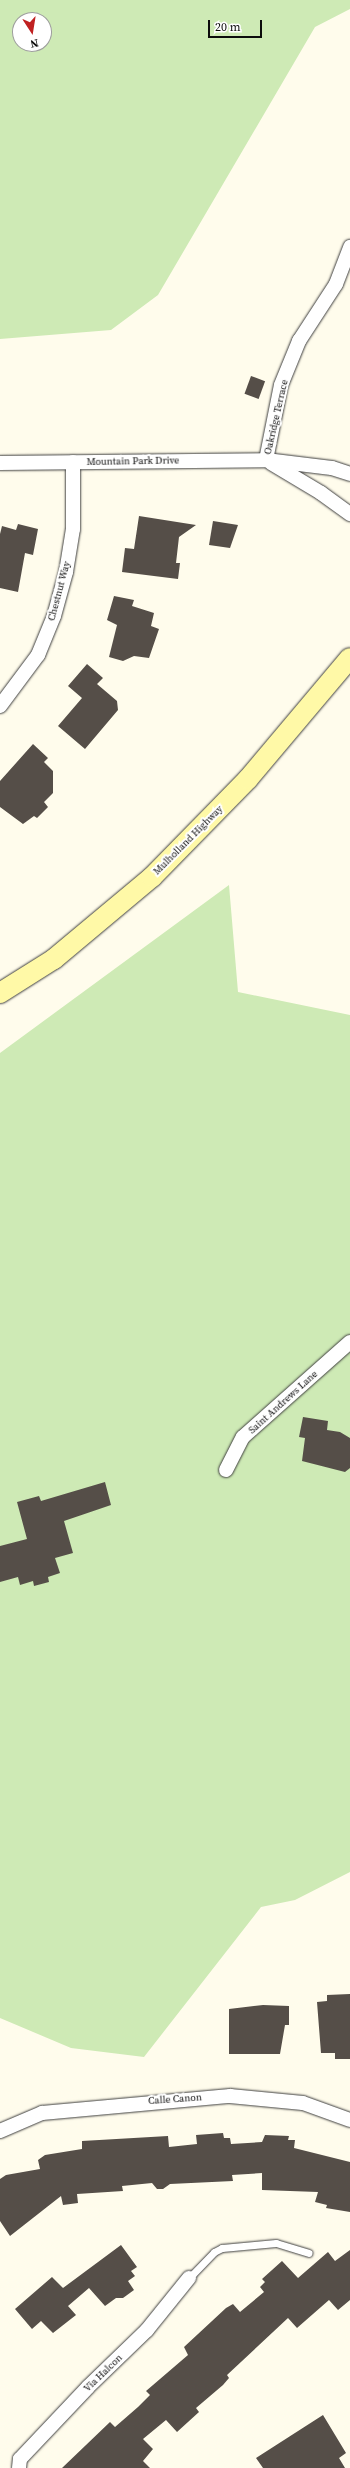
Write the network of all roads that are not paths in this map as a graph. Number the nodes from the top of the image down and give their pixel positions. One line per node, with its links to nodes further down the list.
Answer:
1 (350, 247): 2 (street, Oakridge Terrace)
2 (266, 460): 3 (street, Mountain Park Drive); 5 (street, Mountain Park Drive); 6 (street)
3 (73, 462): 4 (street, Mountain Park Drive); 8 (street, Chestnut Way)
4 (0, 463)
5 (350, 474)
6 (349, 512)
7 (350, 658): 9 (main road, Mulholland Highway)
8 (0, 706)
9 (0, 993)
10 (350, 1342): 11 (street, Saint Andrews Lane)
11 (226, 1470)
12 (350, 2120): 13 (street, Calle Canon)
13 (0, 2131)
14 (309, 2253): 15 (lane)
15 (189, 2278): 16 (street, Via Halcon)
16 (19, 2468)

